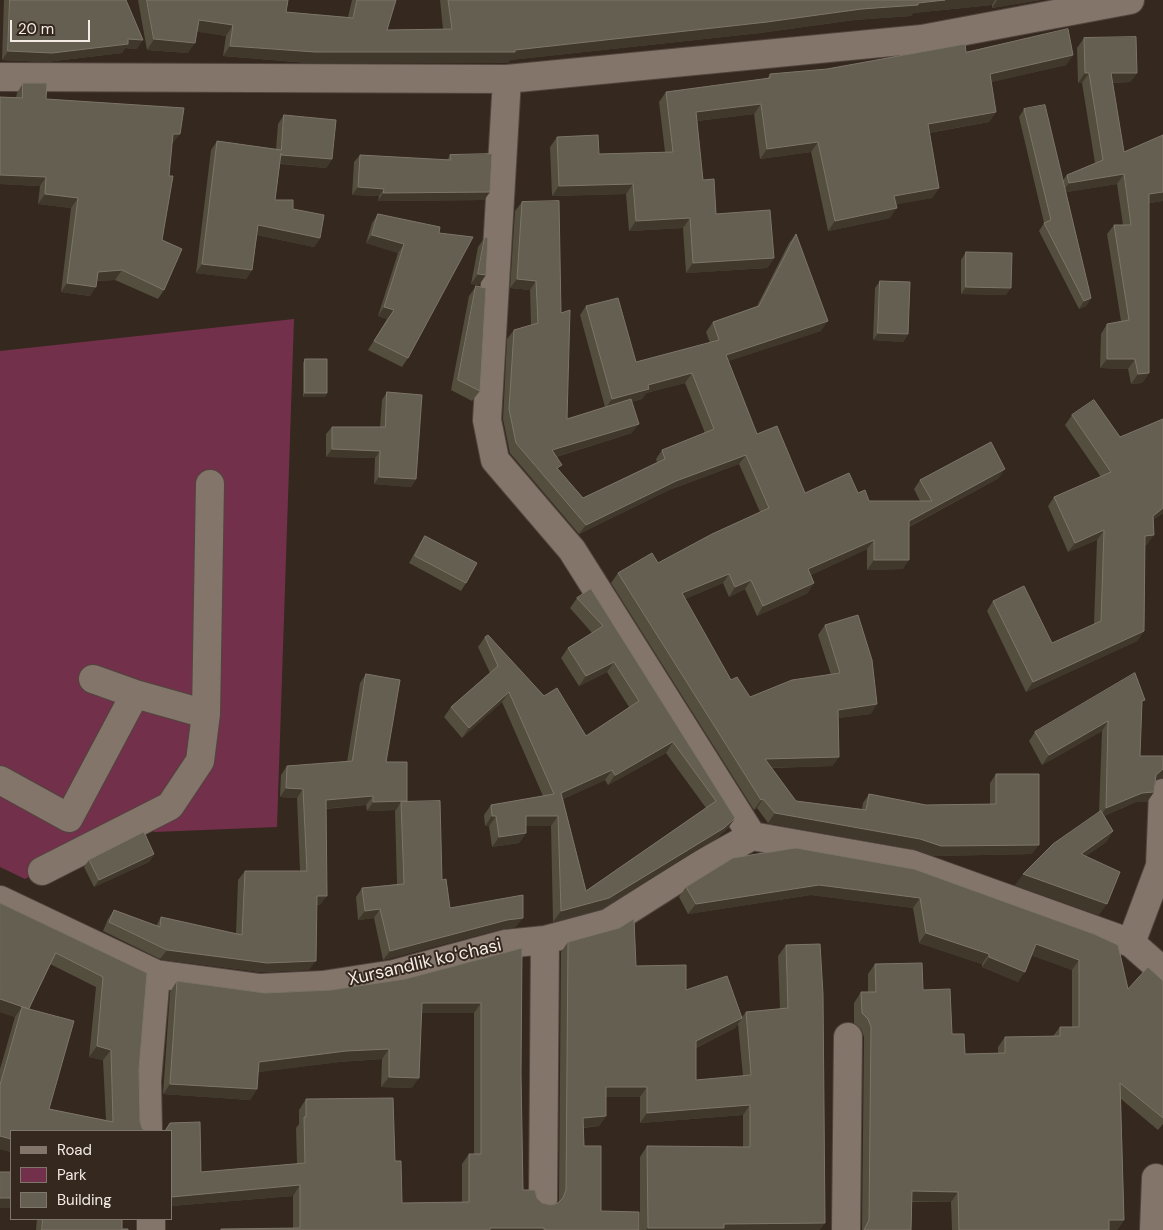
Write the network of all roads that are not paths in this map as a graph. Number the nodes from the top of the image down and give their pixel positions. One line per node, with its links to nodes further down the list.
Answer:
1 (1130, 0): 3 (street)
2 (0, 77): 3 (street)
3 (507, 79): 10 (street)
4 (210, 484): 7 (street)
5 (93, 680): 6 (street)
6 (135, 694): 7 (street); 8 (street)
7 (206, 714): 11 (street)
8 (0, 780)
9 (1163, 793): 14 (street)
10 (752, 836): 13 (street, Xursandlik koʻchasi); 14 (street)
11 (42, 871)
12 (0, 900): 16 (street, Xursandlik koʻchasi)
13 (545, 940): 16 (street, Xursandlik koʻchasi); 20 (street)
14 (1131, 943): 15 (street)
15 (1163, 971)
16 (156, 974): 18 (street)
17 (848, 1037): 21 (street)
18 (148, 1130)
19 (1156, 1178): 22 (street)
20 (543, 1200)
21 (846, 1230)
22 (1154, 1230)

